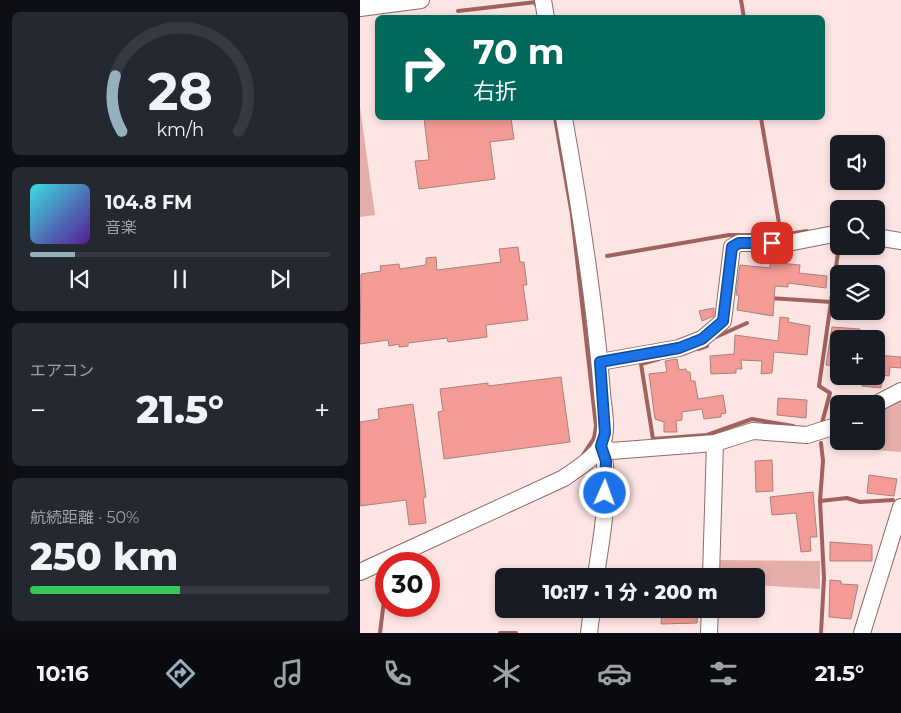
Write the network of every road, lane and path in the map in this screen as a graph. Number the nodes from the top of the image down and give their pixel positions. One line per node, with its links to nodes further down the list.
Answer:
1 (422, 0): 3 (street)
2 (543, 0): 4 (street)
3 (360, 8)
4 (546, 15)
5 (564, 120): 9 (street)
6 (830, 235): 9 (street)
7 (885, 238): 8 (street)
8 (901, 241)
9 (600, 362): 14 (street)
10 (901, 390): 11 (street)
11 (885, 399)
12 (830, 427): 13 (street)
13 (715, 443): 14 (street); 17 (street)
14 (601, 446): 16 (street); 18 (street)
15 (901, 507): 23 (street)
16 (597, 568)
17 (711, 568)
18 (360, 572)
19 (591, 618): 21 (street)
20 (710, 618): 22 (street)
21 (589, 633)
22 (710, 633)
23 (862, 633)

